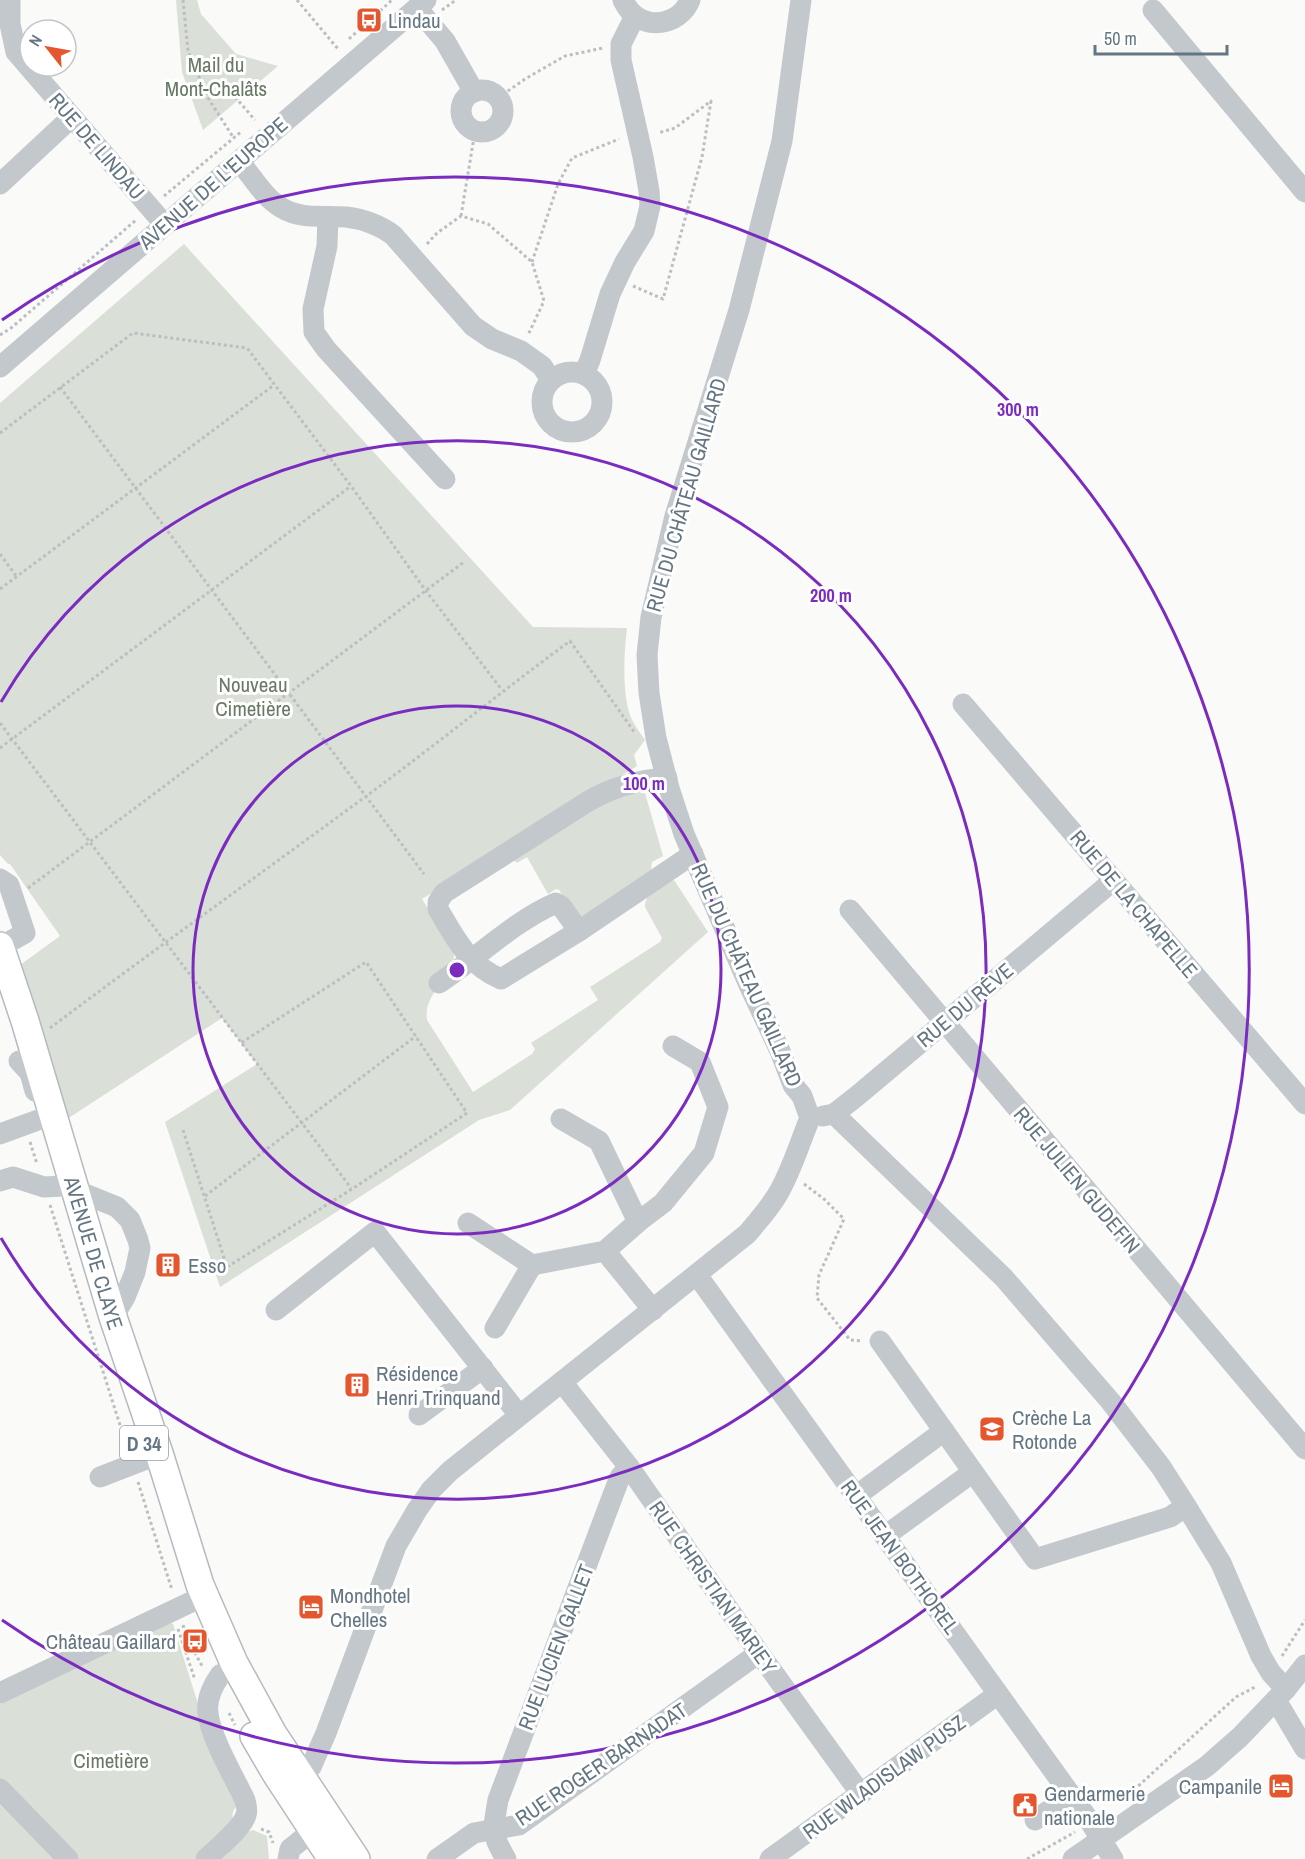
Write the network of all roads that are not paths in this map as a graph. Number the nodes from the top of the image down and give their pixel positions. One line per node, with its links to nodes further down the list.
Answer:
1 (690, 0): 4 (street)
2 (801, 0): 19 (street, RUE DU CHÂTEAU GAILLARD)
3 (422, 4): 7 (street); 9 (street, AVENUE DE L'EUROPE)
4 (629, 8): 15 (street)
5 (7, 9): 8 (street, RUE DE LINDAU)
6 (1153, 10): 11 (street)
7 (474, 92): 7 (street)
8 (72, 117): 10 (street); 13 (street, RUE DE LINDAU)
9 (239, 161): 12 (street); 13 (street, AVENUE DE L'EUROPE)
10 (0, 183)
11 (1305, 192)
12 (328, 217): 16 (street); 17 (street)
13 (165, 225): 14 (street, AVENUE DE L'EUROPE)
14 (0, 367)
15 (584, 374): 16 (street); 16 (street)
16 (551, 380)
17 (446, 479)
18 (963, 704): 22 (street, RUE DE LA CHAPELLE)
19 (667, 778): 20 (street, RUE DU CHÂTEAU GAILLARD); 26 (street)
20 (693, 854): 24 (street); 34 (street, RUE DU CHÂTEAU GAILLARD)
21 (0, 879): 25 (street)
22 (1114, 880): 29 (street, RUE DU RÊVE); 32 (street, RUE DE LA CHAPELLE)
23 (850, 910): 29 (street, RUE JULIEN GUDEFIN)
24 (579, 931): 26 (street); 26 (street)
25 (0, 947): 30 (main road, AVENUE DE CLAYE / D 34)
26 (472, 959): 27 (street)
27 (439, 983)
28 (0, 1006): 30 (main road, AVENUE DE CLAYE / D 34)
29 (944, 1024): 33 (street, RUE DU RÊVE); 55 (street, RUE JULIEN GUDEFIN)
30 (30, 1044): 36 (main road, AVENUE DE CLAYE / D 34); 39 (main road, AVENUE DE CLAYE / D 34)
31 (673, 1046): 40 (street)
32 (1305, 1104)
33 (834, 1114): 34 (street, RUE DU RÊVE); 61 (street)
34 (810, 1118): 44 (street)
35 (561, 1119): 40 (street)
36 (38, 1120): 37 (street); 39 (main road, AVENUE DE CLAYE / D 34)
37 (0, 1134)
38 (0, 1182): 39 (street)
39 (69, 1188): 47 (main road, AVENUE DE CLAYE / D 34); 47 (street); 56 (main road, AVENUE DE CLAYE / D 34)
40 (638, 1222): 42 (street)
41 (468, 1223): 43 (street)
42 (605, 1251): 43 (street); 46 (street)
43 (532, 1264): 48 (street)
44 (697, 1275): 46 (street); 60 (street, RUE JEAN BOTHOREL)
45 (276, 1310): 50 (street)
46 (652, 1310): 51 (street)
47 (113, 1317): 63 (main road, AVENUE DE CLAYE / D 34)
48 (495, 1328)
49 (880, 1341): 54 (street)
50 (483, 1368): 52 (street); 53 (street)
51 (562, 1382): 53 (street); 57 (street, RUE CHRISTIAN MARIEY)
52 (419, 1414)
53 (519, 1415): 73 (street)
54 (944, 1431): 58 (street); 60 (street)
55 (1305, 1449)
56 (149, 1458): 59 (street); 64 (main road, AVENUE DE CLAYE / D 34)
57 (629, 1467): 65 (street, RUE CHRISTIAN MARIEY); 78 (street, RUE LUCIEN GALLET)
58 (973, 1472): 61 (street); 62 (street)
59 (100, 1478)
60 (856, 1496): 62 (street, RUE JEAN BOTHOREL)
61 (1186, 1506): 70 (street)
62 (885, 1536): 69 (street, RUE JEAN BOTHOREL)
63 (192, 1560): 64 (main road, AVENUE DE CLAYE / D 34); 67 (main road, AVENUE DE CLAYE / D 34)
64 (191, 1602): 67 (main road, AVENUE DE CLAYE / D 34); 68 (street)
65 (759, 1653): 75 (street, RUE CHRISTIAN MARIEY); 78 (street, RUE ROGER BARNADAT)
66 (1305, 1665): 70 (street)
67 (228, 1669): 71 (main road, AVENUE DE CLAYE / D 34); 73 (main road, AVENUE DE CLAYE / D 34); 82 (street)
68 (0, 1693)
69 (998, 1694): 75 (street, RUE WLADISLAW PUSZ); 76 (street, RUE JEAN BOTHOREL)
70 (1281, 1694): 72 (street); 79 (street)
71 (253, 1735): 73 (street, AVENUE DE CLAYE); 80 (main road, AVENUE DE CLAYE / D 34)
72 (1305, 1749)
73 (302, 1776): 85 (main road, AVENUE DE CLAYE / D 34)
74 (0, 1789): 81 (street)
75 (861, 1794): 88 (street, RUE WLADISLAW PUSZ)
76 (1071, 1795): 77 (street); 79 (street, RUE JEAN BOTHOREL)
77 (1035, 1820)
78 (493, 1830): 86 (street, RUE ROGER BARNADAT); 87 (street)
79 (1097, 1831): 89 (street); 90 (street, RUE JEAN BOTHOREL)
80 (315, 1834): 83 (street); 84 (main road, AVENUE DE CLAYE / D 34)
81 (68, 1859)
82 (206, 1859)
83 (288, 1859)
84 (332, 1859)
85 (356, 1859)
86 (437, 1859)
87 (506, 1859)
88 (770, 1859)
89 (1073, 1859)
90 (1113, 1859)

